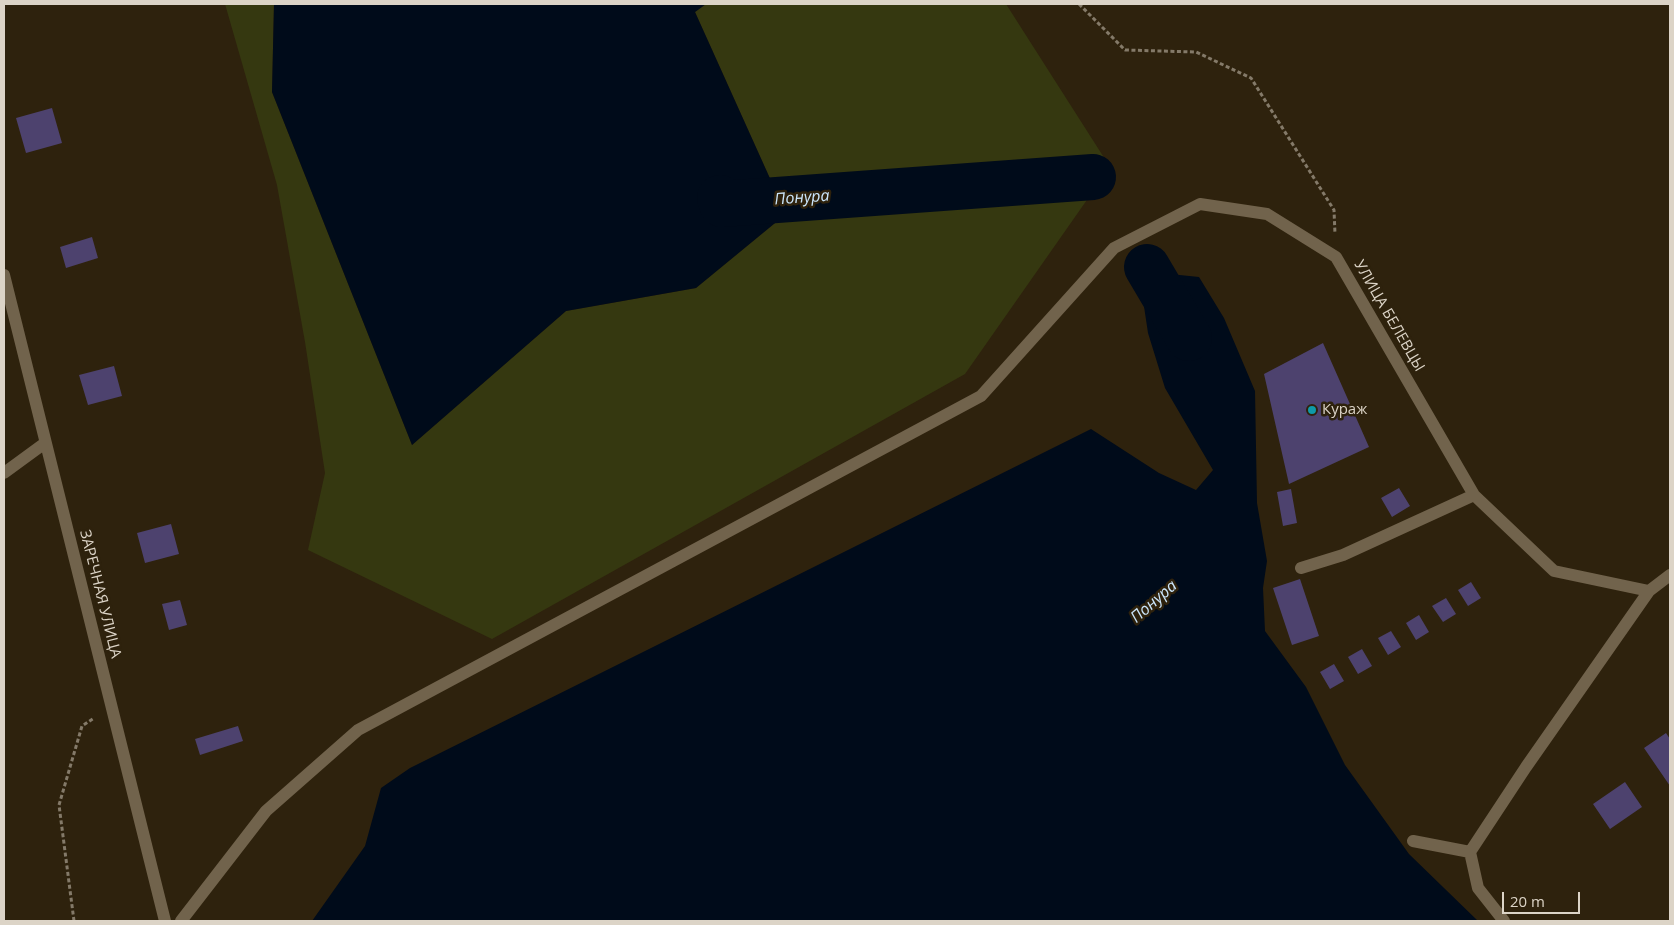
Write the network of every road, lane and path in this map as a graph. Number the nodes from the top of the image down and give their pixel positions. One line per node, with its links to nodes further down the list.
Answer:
1 (1079, 4): 2 (path)
2 (1336, 257): 6 (street, УЛИЦА БЕЛЕВЦЫ); 15 (street, УЛИЦА БЕЛЕВЦЫ)
3 (4, 276): 4 (street, ЗАРЕЧНАЯ УЛИЦА)
4 (45, 442): 5 (street); 10 (street, ЗАРЕЧНАЯ УЛИЦА)
5 (4, 473)
6 (1474, 495): 7 (street); 9 (street, УЛИЦА БЕЛЕВЦЫ)
7 (1301, 568)
8 (1670, 575): 9 (street)
9 (1649, 591): 12 (street)
10 (112, 707): 13 (path); 14 (street, ЗАРЕЧНАЯ УЛИЦА)
11 (1413, 841): 12 (street)
12 (1470, 852): 16 (street)
13 (74, 921)
14 (165, 921)
15 (181, 921)
16 (1504, 921)

